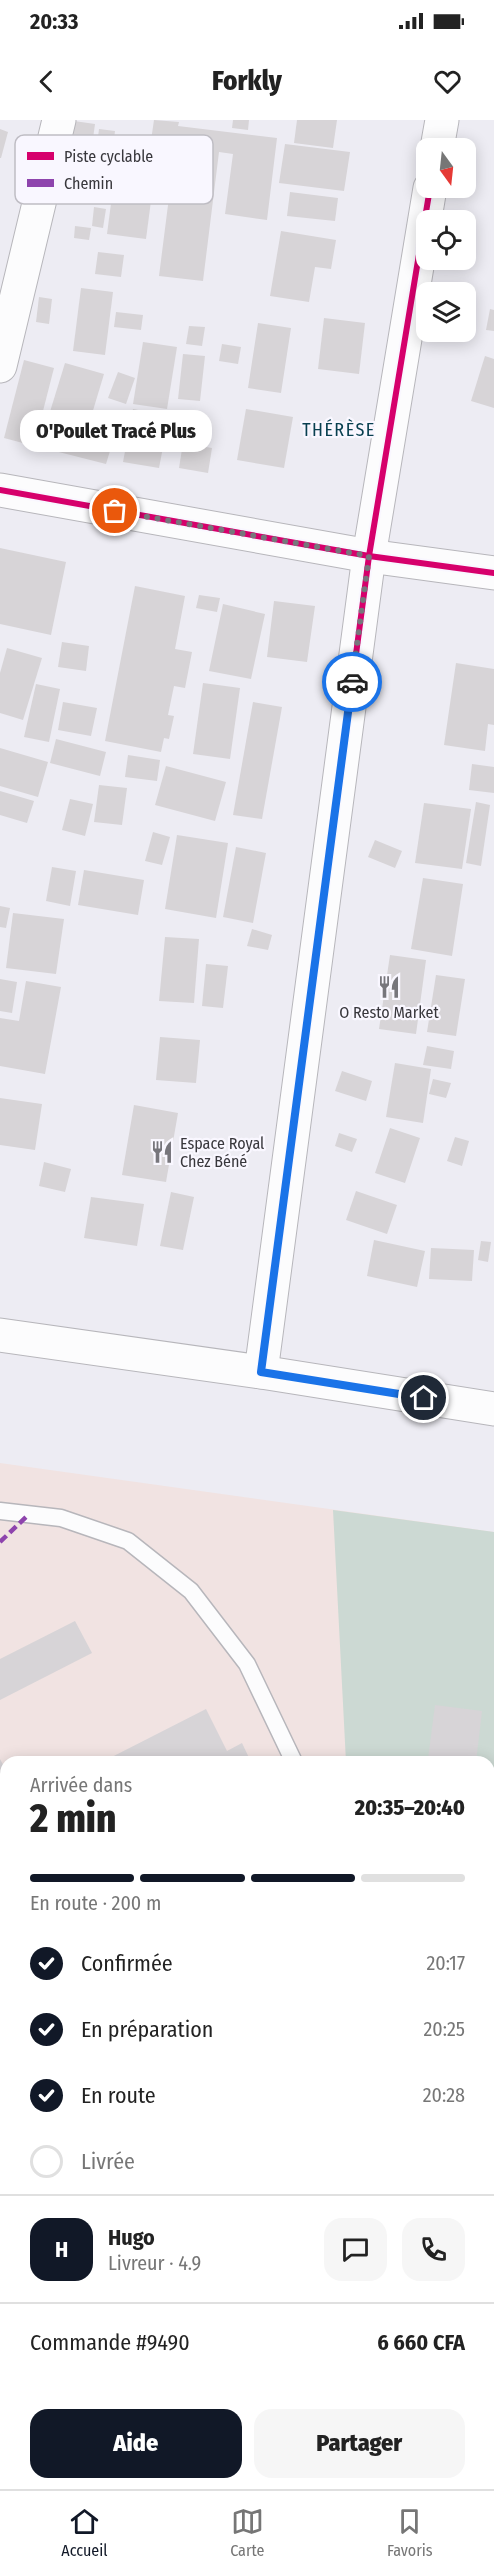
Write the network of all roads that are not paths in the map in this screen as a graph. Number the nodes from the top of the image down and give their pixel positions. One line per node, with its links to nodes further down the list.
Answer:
1 (59, 120): 3 (street)
2 (442, 120): 4 (street)
3 (55, 135)
4 (439, 138)
5 (428, 198): 9 (street)
6 (39, 204): 7 (street)
7 (0, 366)
8 (0, 490): 9 (street)
9 (369, 556): 10 (street); 12 (street)
10 (494, 573)
11 (0, 1335): 12 (street)
12 (261, 1372): 13 (street)
13 (494, 1409)
14 (0, 1511): 15 (lane)
15 (291, 1756)

